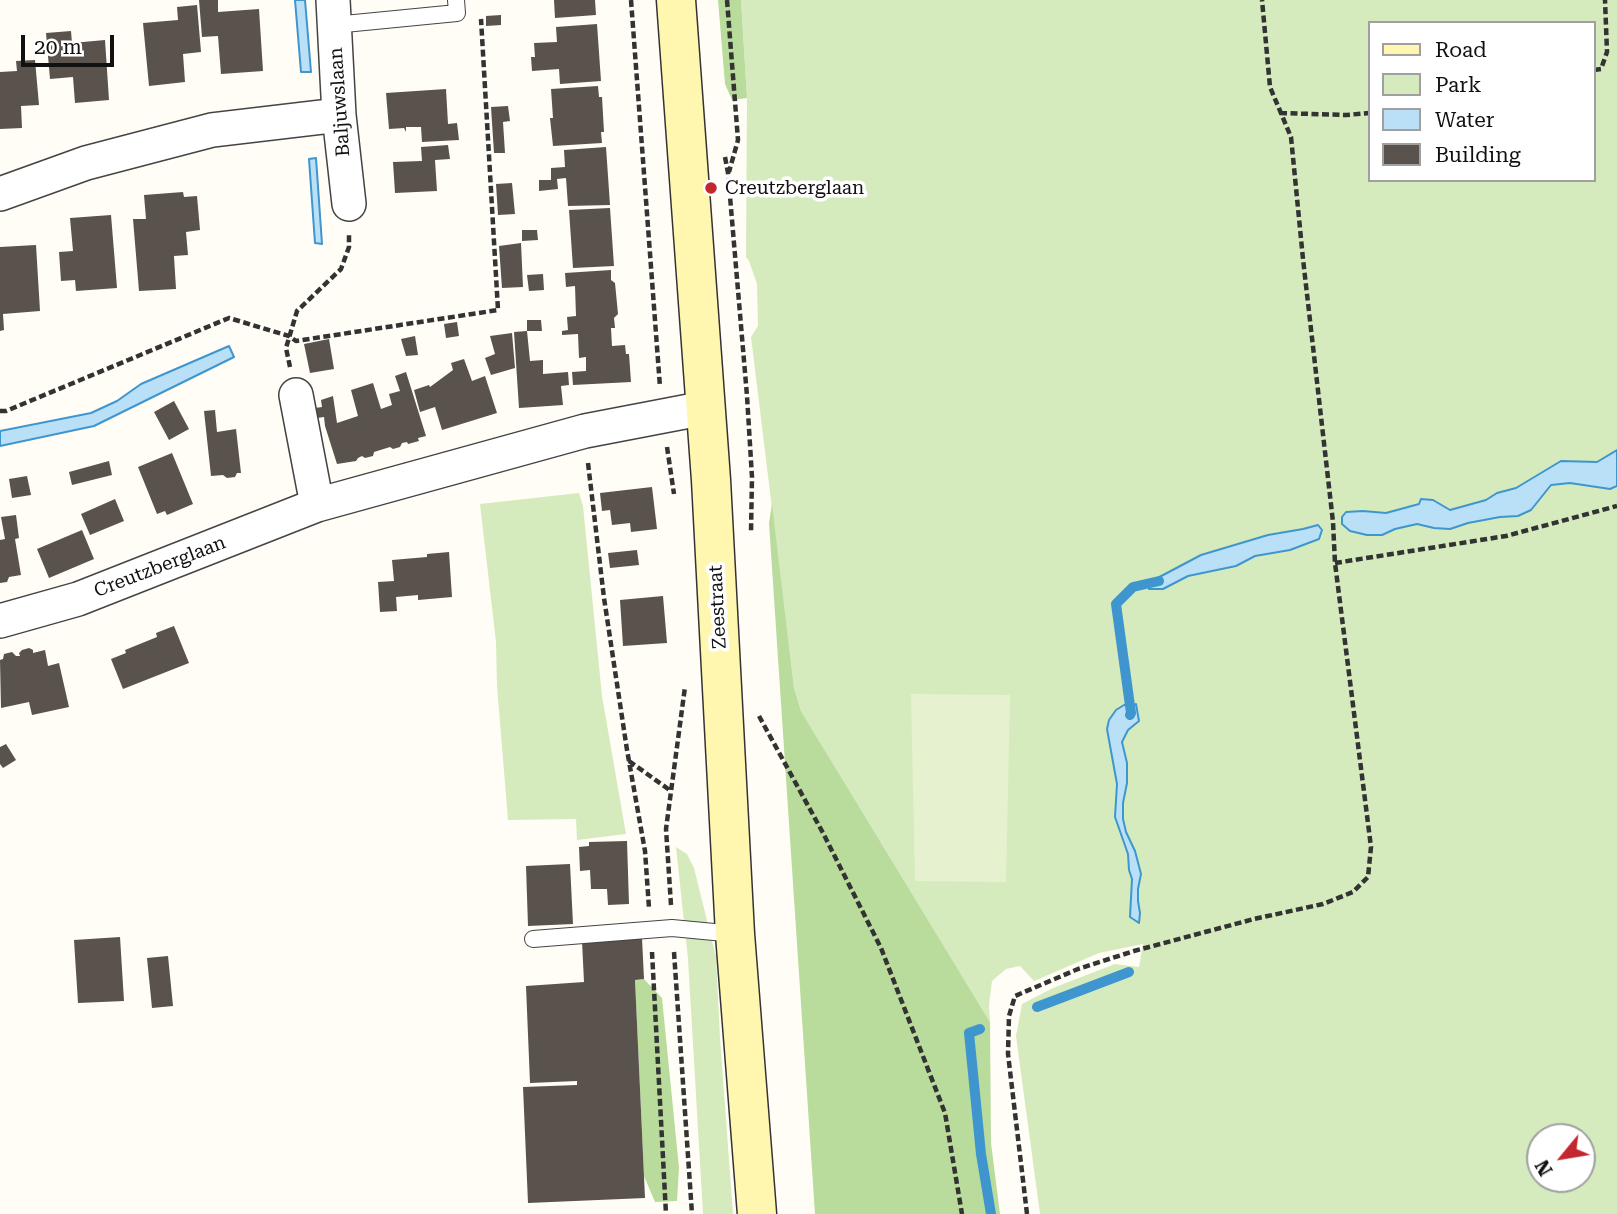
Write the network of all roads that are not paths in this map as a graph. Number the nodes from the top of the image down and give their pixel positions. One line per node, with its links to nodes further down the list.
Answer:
1 (676, 0): 8 (main road, Zeestraat)
2 (456, 7): 3 (lane)
3 (333, 12): 4 (street, Baljuwslaan)
4 (339, 115): 5 (street); 6 (street, Baljuwslaan)
5 (0, 194)
6 (348, 204)
7 (296, 395): 9 (street)
8 (705, 408): 9 (street, Creutzberglaan); 11 (main road, Zeestraat)
9 (317, 505): 10 (street, Creutzberglaan)
10 (0, 621)
11 (735, 934): 12 (lane); 13 (main road, Zeestraat)
12 (533, 939)
13 (757, 1214)

